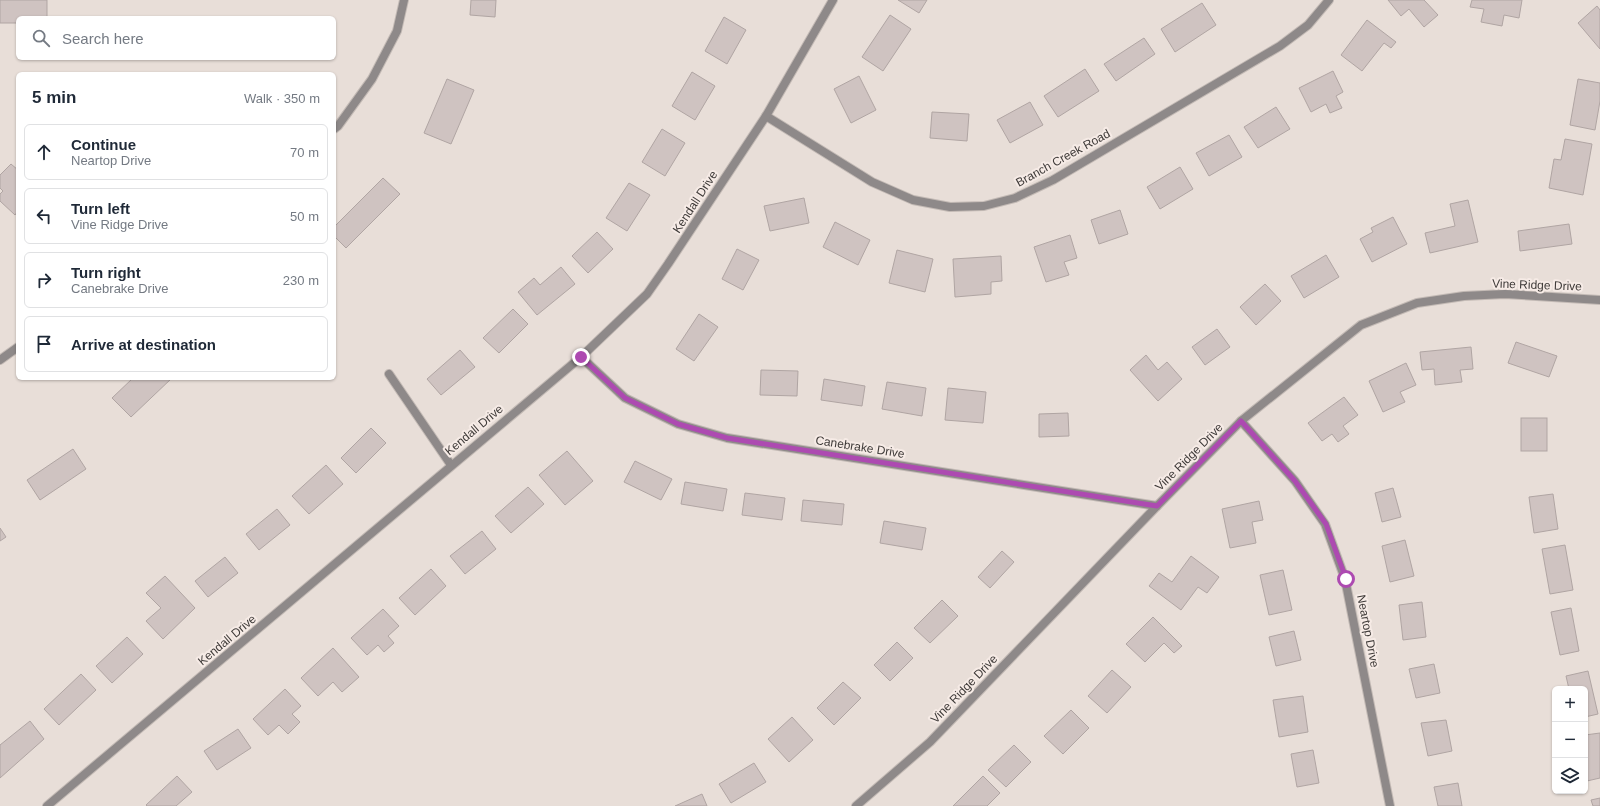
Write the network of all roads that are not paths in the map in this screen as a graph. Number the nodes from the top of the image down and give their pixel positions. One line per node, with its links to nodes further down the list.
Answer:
1 (404, 0): 5 (street)
2 (833, 0): 4 (street, Kendall Drive)
3 (1329, 0): 4 (street, Branch Creek Road)
4 (766, 116): 8 (street, Kendall Drive)
5 (336, 128)
6 (1600, 300): 11 (street, Vine Ridge Drive)
7 (16, 348): 9 (street)
8 (581, 357): 12 (street, Kendall Drive); 13 (street, Canebrake Drive)
9 (0, 360)
10 (389, 374): 12 (street)
11 (1241, 421): 13 (street, Vine Ridge Drive); 16 (street, Neartop Drive)
12 (451, 465): 14 (street, Kendall Drive)
13 (1157, 506): 15 (street, Vine Ridge Drive)
14 (47, 806)
15 (856, 806)
16 (1390, 806)

